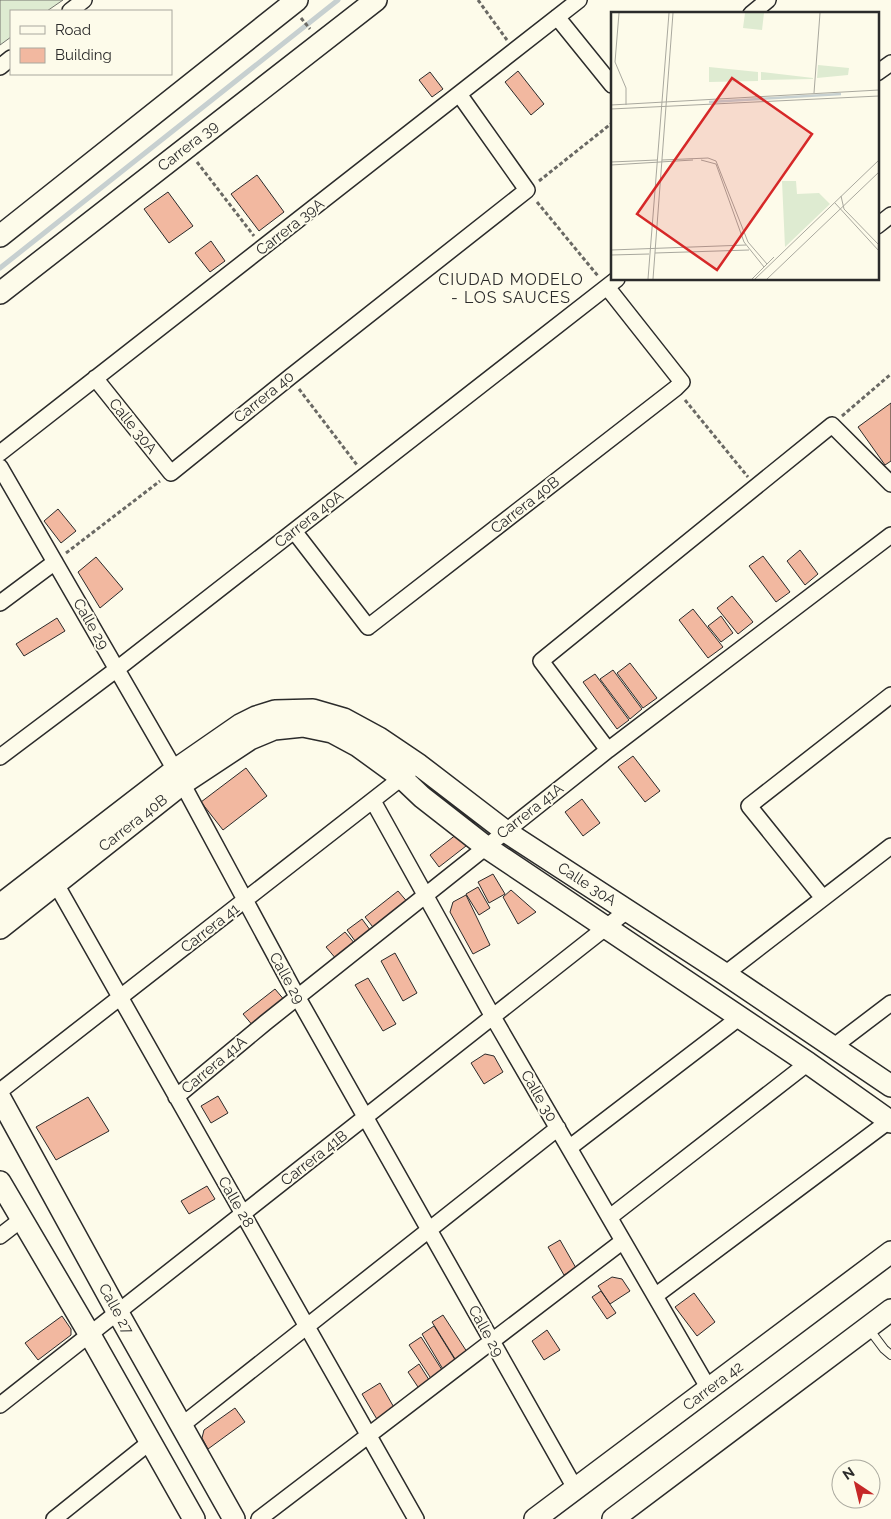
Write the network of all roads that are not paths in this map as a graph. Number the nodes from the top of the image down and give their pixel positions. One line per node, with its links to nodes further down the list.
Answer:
1 (84, 0): 6 (street)
2 (376, 0): 19 (street, Carrera 39)
3 (579, 0): 8 (street, Carrera 39A)
4 (768, 0): 7 (street)
5 (298, 7): 17 (street)
6 (71, 10)
7 (753, 12)
8 (557, 17): 13 (street); 14 (street, Carrera 39A)
9 (10, 59): 11 (street)
10 (891, 63): 12 (street)
11 (0, 67)
12 (878, 73)
13 (611, 84)
14 (459, 94): 20 (street, Carrera 39A); 23 (street, Carrera 40)
15 (891, 215): 16 (street)
16 (878, 225)
17 (0, 236)
18 (612, 283): 25 (street, Carrera 40A); 25 (street, Carrera 40B)
19 (0, 293)
20 (95, 378): 21 (street, Carrera 39A); 23 (street, Calle 30A)
21 (0, 453)
22 (0, 467): 27 (street, Calle 29)
23 (171, 473)
24 (891, 484): 32 (street)
25 (294, 531): 29 (street, Carrera 40A)
26 (891, 535): 32 (street, Carrera 41A)
27 (55, 562): 28 (street); 29 (street, Calle 29)
28 (0, 603)
29 (117, 669): 33 (street, Carrera 40A); 35 (street, Calle 29)
30 (891, 694): 43 (street)
31 (274, 720): 34 (street, Calle 30A); 35 (street, Carrera 40B); 36 (street, Calle 30A)
32 (608, 750): 38 (street, Carrera 41A)
33 (0, 757)
34 (419, 765): 36 (street, Carrera 41); 38 (street, Calle 30A)
35 (179, 777): 41 (street, Carrera 40B); 44 (street, Calle 29); 45 (street, Carrera 40B)
36 (402, 778): 37 (street, Carrera 41); 40 (street, Calle 30A)
37 (373, 801): 42 (street, Calle 30); 44 (street, Carrera 41)
38 (505, 831): 40 (street, Carrera 41A); 46 (street, Calle 30A)
39 (891, 846): 43 (street)
40 (486, 847): 42 (street, Carrera 41A); 48 (street, Calle 30A)
41 (56, 884): 47 (street, Carrera 40B); 50 (street, Calle 28)
42 (425, 896): 51 (street, Carrera 41A); 53 (street, Calle 30)
43 (823, 898): 49 (street)
44 (245, 900): 50 (street, Carrera 41); 51 (street, Calle 29)
45 (0, 905)
46 (628, 910): 48 (street, Carrera 41B); 49 (street, Calle 30A)
47 (0, 928)
48 (605, 928): 53 (street, Carrera 41B); 54 (street, Calle 30A)
49 (725, 974): 55 (street, Calle 30A)
50 (120, 997): 58 (street, Carrera 41); 59 (street, Calle 28)
51 (298, 998): 59 (street, Carrera 41A); 61 (street, Calle 29)
52 (891, 1003): 55 (street)
53 (493, 1017): 61 (street, Carrera 41B); 63 (street, Calle 30)
54 (740, 1018): 56 (street, Calle 30A); 64 (street)
55 (833, 1046): 57 (street, Calle 30A)
56 (808, 1063): 62 (street, Calle 30A); 67 (street)
57 (891, 1086)
58 (0, 1091)
59 (176, 1096): 66 (street, Calle 28)
60 (0, 1098): 75 (street, Calle 27)
61 (365, 1118): 66 (street, Carrera 41B); 69 (street, Calle 29)
62 (890, 1122): 73 (street)
63 (558, 1128): 64 (street, Calle 30); 69 (street)
64 (570, 1148): 67 (street, Calle 30)
65 (0, 1182): 68 (street)
66 (243, 1214): 75 (street, Carrera 41B); 76 (street, Calle 28)
67 (610, 1217): 71 (street, Calle 30)
68 (22, 1219): 70 (street); 78 (street)
69 (429, 1230): 76 (street); 79 (street, Calle 29)
70 (0, 1236)
71 (623, 1241): 73 (street, Calle 30); 79 (street)
72 (891, 1252): 81 (street, Carrera 42)
73 (655, 1296): 81 (street, Calle 30)
74 (891, 1310): 77 (street)
75 (118, 1313): 78 (street, Carrera 41B); 83 (street, Calle 27)
76 (307, 1326): 83 (street); 84 (street, Calle 28)
77 (868, 1327): 80 (lane); 93 (street)
78 (90, 1335): 82 (street, Carrera 41B); 85 (street)
79 (491, 1341): 84 (street); 86 (street, Calle 29)
80 (891, 1355)
81 (709, 1389): 86 (street, Carrera 42)
82 (0, 1405)
83 (182, 1425): 89 (street, Calle 27)
84 (369, 1436): 90 (street); 91 (street, Calle 28)
85 (150, 1442): 87 (street); 88 (street)
86 (575, 1488): 92 (street, Carrera 42)
87 (54, 1519)
88 (194, 1519)
89 (234, 1519)
90 (259, 1519)
91 (416, 1519)
92 (535, 1519)
93 (613, 1519)

